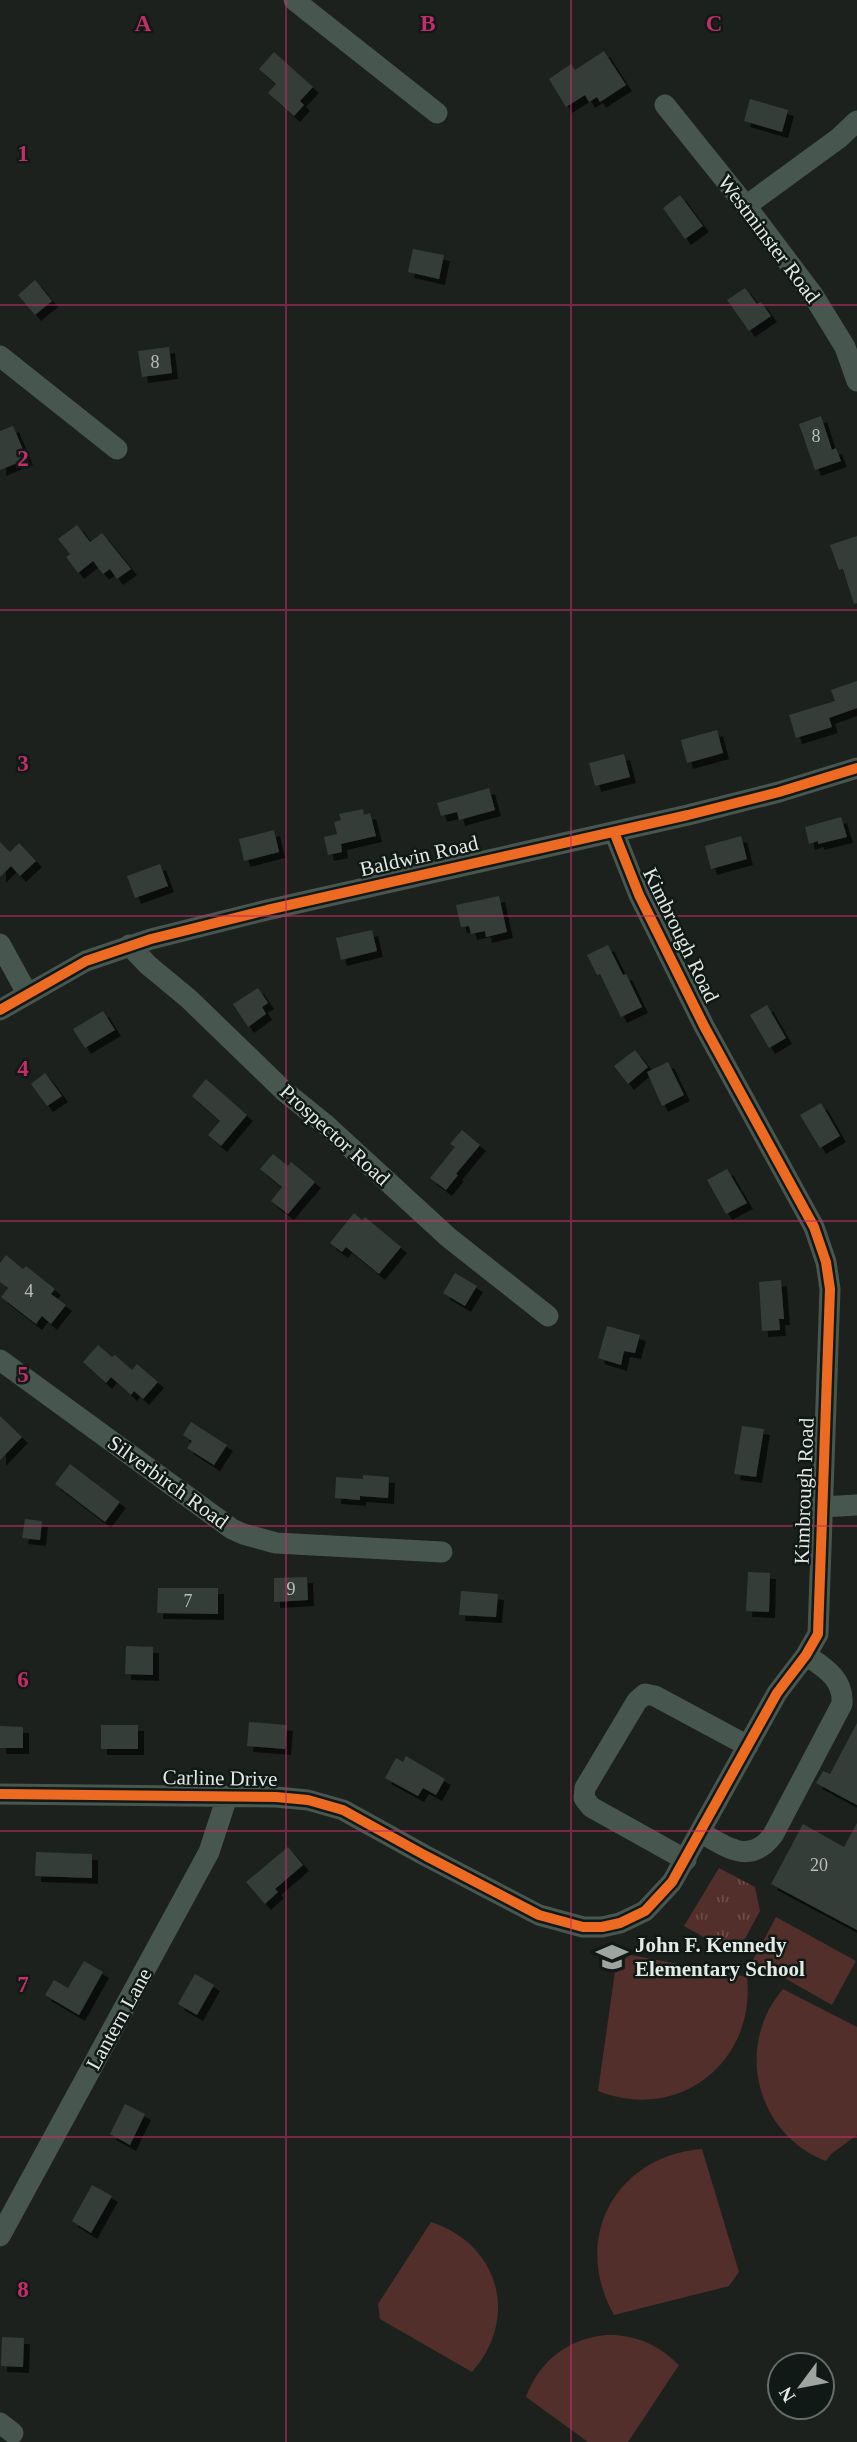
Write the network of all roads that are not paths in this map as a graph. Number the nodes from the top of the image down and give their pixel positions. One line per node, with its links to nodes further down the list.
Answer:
1 (294, 0): 3 (street)
2 (665, 106): 5 (street, Westminster Road)
3 (437, 113)
4 (857, 121): 5 (street)
5 (746, 206): 7 (street, Westminster Road)
6 (0, 356): 8 (street)
7 (857, 381)
8 (117, 449)
9 (857, 768): 10 (street, Baldwin Road)
10 (614, 832): 12 (street, Baldwin Road); 18 (street, Kimbrough Road)
11 (0, 944): 13 (street)
12 (129, 945): 13 (street, Baldwin Road); 15 (street, Prospector Road)
13 (27, 993): 14 (street, Baldwin Road)
14 (0, 1010)
15 (548, 1316)
16 (0, 1360): 19 (street, Silverbirch Road)
17 (857, 1506): 18 (street)
18 (822, 1507): 20 (street, Kimbrough Road)
19 (442, 1552)
20 (806, 1655): 21 (street, Kimbrough Road); 24 (street)
21 (748, 1746): 24 (street, Kimbrough Road); 26 (street)
22 (0, 1794): 23 (street, Carline Drive)
23 (227, 1797): 25 (street, Carline Drive); 27 (street, Lantern Lane)
24 (700, 1832): 26 (street, Kimbrough Road)
25 (426, 1856): 26 (street, Kimbrough Road)
26 (686, 1860)
27 (0, 2236)

